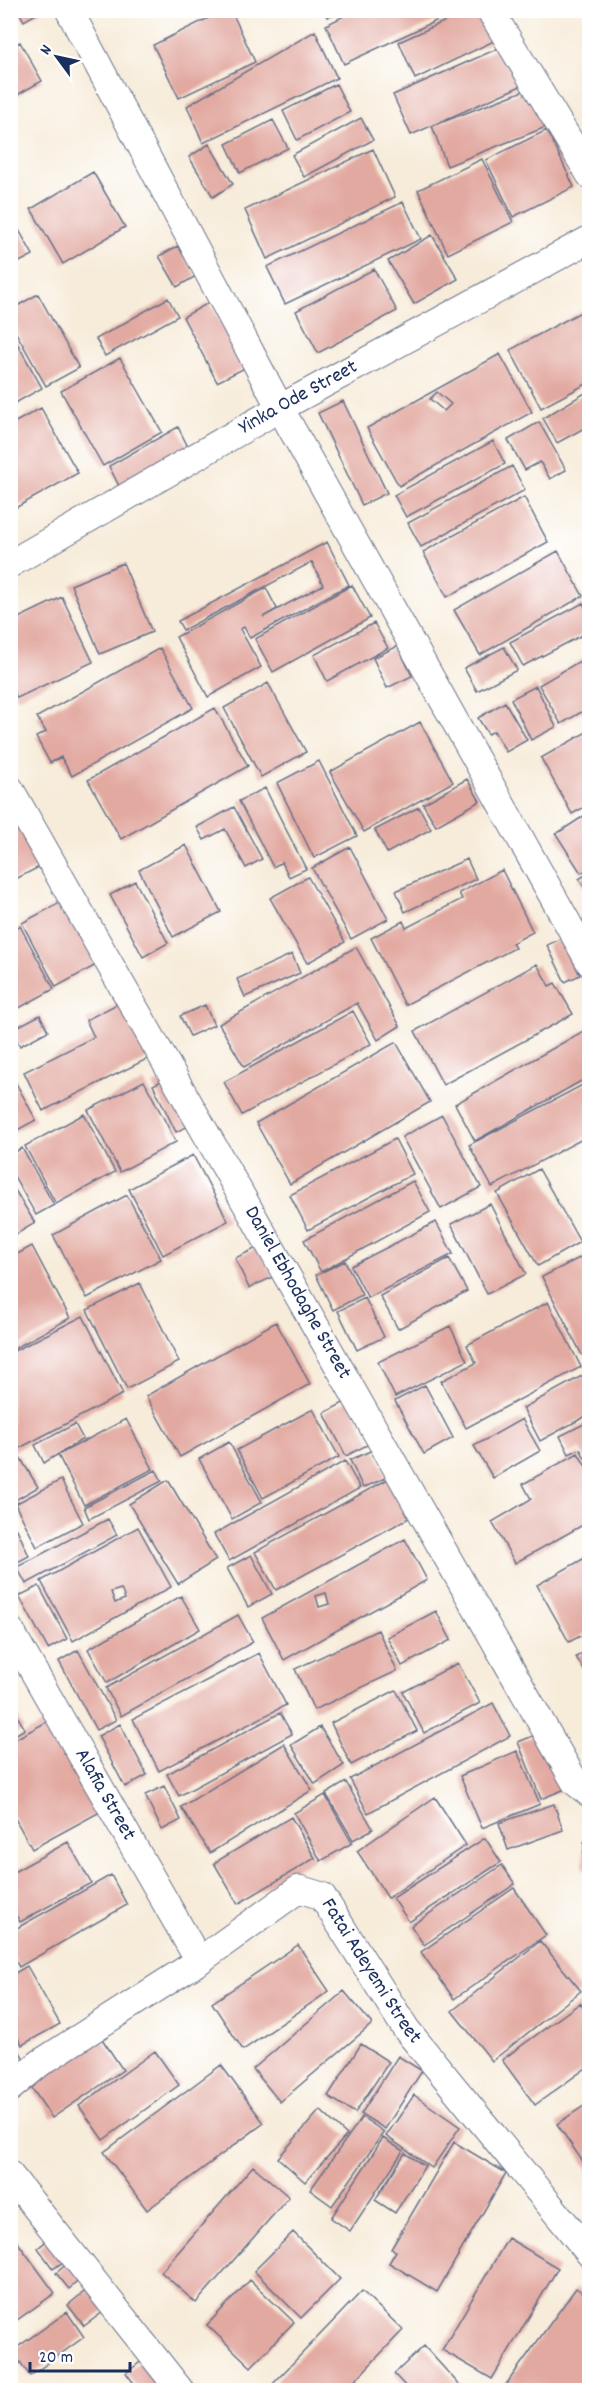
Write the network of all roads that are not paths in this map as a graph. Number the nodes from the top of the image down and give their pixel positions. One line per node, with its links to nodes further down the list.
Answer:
1 (69, 10): 5 (street)
2 (490, 10): 3 (street)
3 (590, 175)
4 (590, 239): 5 (street, Yinka Ode Street)
5 (280, 408): 6 (street, Yinka Ode Street); 8 (street)
6 (10, 564)
7 (10, 789): 10 (street, Daniel Ebhodaghe Street)
8 (590, 963)
9 (10, 1630): 11 (street, Alafia Street)
10 (590, 1794)
11 (199, 1961): 12 (street, Fatai Adeyemi Street); 14 (street, Fatai Adeyemi Street)
12 (10, 2088)
13 (10, 2175): 15 (street)
14 (590, 2254)
15 (180, 2391)

